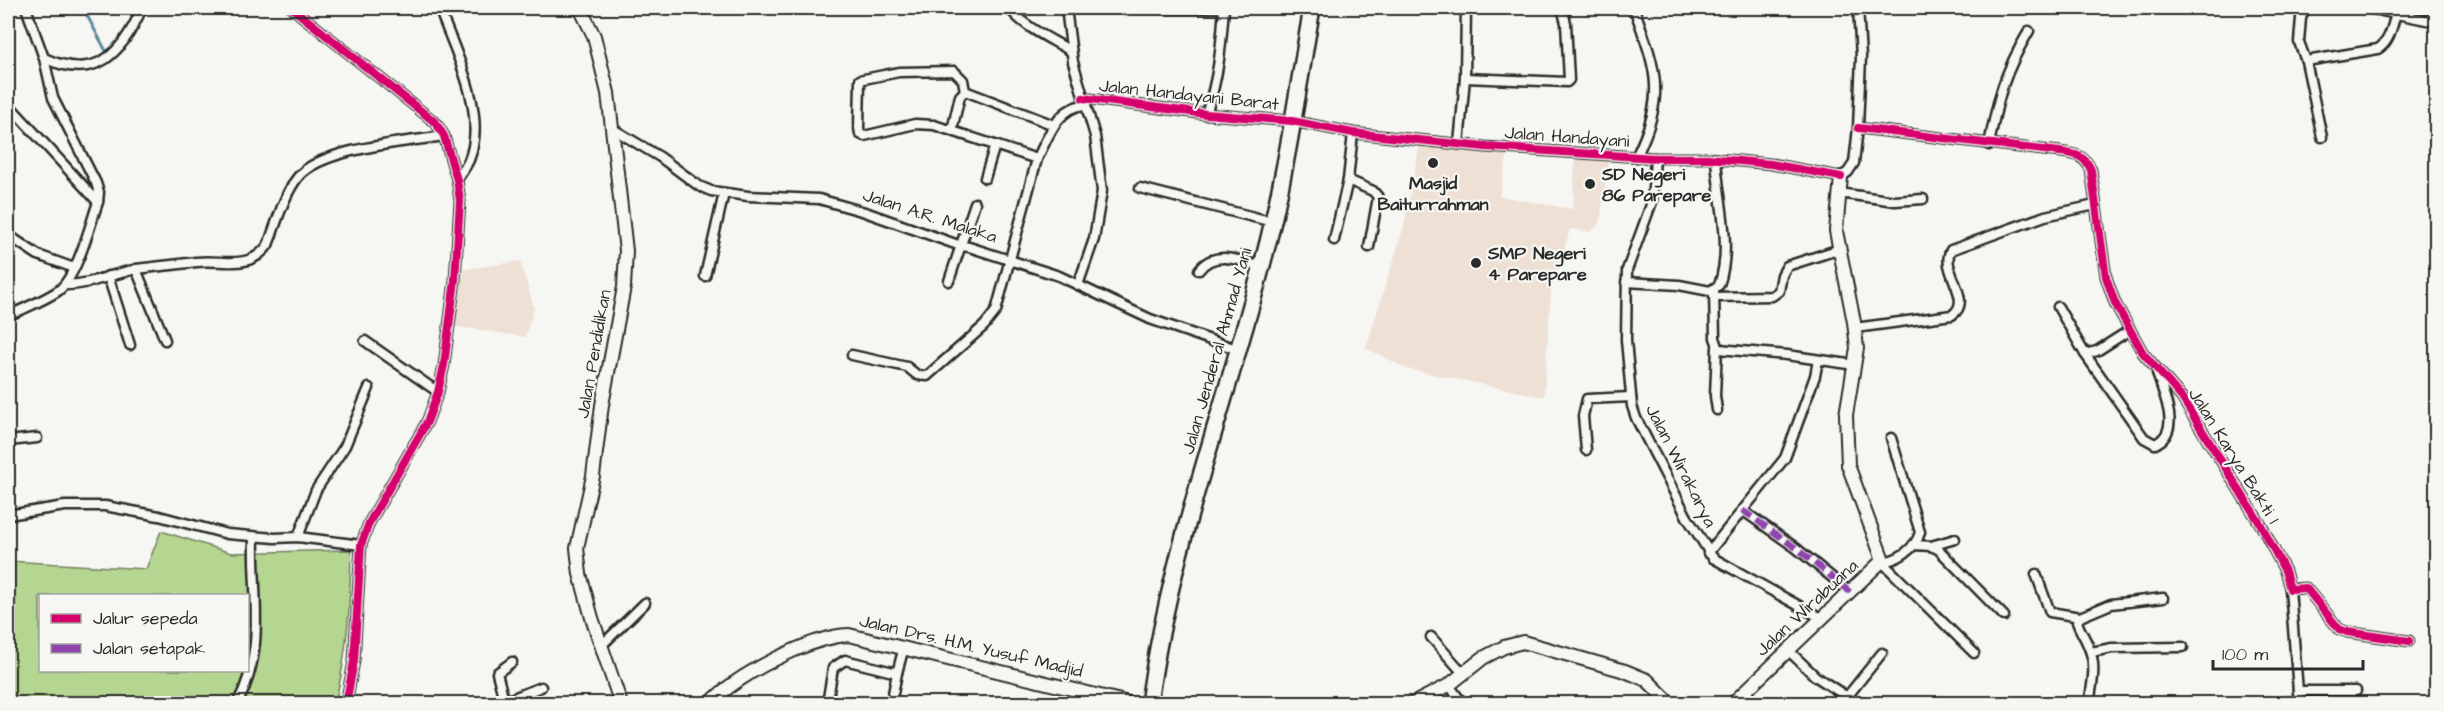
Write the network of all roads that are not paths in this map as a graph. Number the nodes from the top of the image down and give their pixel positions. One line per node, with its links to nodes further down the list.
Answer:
1 (26, 8): 22 (street)
2 (142, 8): 22 (street)
3 (292, 8): 35 (street)
4 (439, 8): 46 (street)
5 (580, 8): 32 (street, Jalan Pendidikan)
6 (1009, 8): 21 (street)
7 (1066, 8): 21 (street)
8 (1158, 8): 9 (street)
9 (1224, 8): 28 (street)
10 (1312, 8): 29 (highway, Jalan Jenderal Ahmad Yani)
11 (1466, 8): 24 (street)
12 (1562, 8): 24 (street)
13 (1634, 8): 40 (street)
14 (1858, 8): 31 (street)
15 (2305, 8): 23 (street)
16 (2367, 8): 18 (street)
17 (2436, 8): 19 (street)
18 (2396, 13): 19 (street); 23 (street)
19 (2434, 22)
20 (2029, 31): 39 (street)
21 (1071, 51): 26 (street)
22 (44, 58): 52 (street)
23 (2306, 61): 36 (street)
24 (1465, 78): 37 (street)
25 (965, 91): 30 (street); 33 (street); 33 (street)
26 (1084, 101): 28 (street, Jalan Handayani Barat); 30 (street); 71 (street)
27 (8, 105): 52 (street)
28 (1206, 114): 29 (street, Jalan Handayani Barat)
29 (1292, 121): 34 (street, Jalan Handayani); 55 (highway, Jalan Jenderal Ahmad Yani)
30 (1054, 125): 42 (street)
31 (1858, 128): 39 (street, Jalan Karya Bakti 1); 44 (street)
32 (613, 129): 49 (street, Jalan A.R. Malaka); 115 (street, Jalan Pendidikan)
33 (952, 130): 38 (street)
34 (1353, 133): 37 (street, Jalan Handayani); 47 (street)
35 (444, 136): 46 (street); 64 (street)
36 (2322, 137)
37 (1459, 144): 40 (street, Jalan Handayani)
38 (995, 145): 42 (street); 45 (street)
39 (1989, 145): 54 (street, Jalan Karya Bakti 1)
40 (1636, 157): 41 (street, Jalan Handayani)
41 (1656, 158): 43 (street, Jalan Handayani); 69 (street, Jalan Wirakarya)
42 (1037, 159): 61 (street)
43 (1716, 159): 44 (street, Jalan Handayani); 72 (street)
44 (1841, 177): 50 (street, Jalan Wirabuana)
45 (985, 178)
46 (458, 180): 88 (street)
47 (1348, 180): 57 (street); 59 (street)
48 (1140, 188): 55 (street)
49 (724, 193): 58 (street, Jalan A.R. Malaka); 67 (street)
50 (1839, 193): 51 (street); 60 (street, Jalan Wirabuana)
51 (1923, 199)
52 (98, 202): 63 (street)
53 (975, 203): 58 (street)
54 (2095, 205): 75 (street); 76 (street, Jalan Karya Bakti 1)
55 (1273, 222): 62 (highway, Jalan Jenderal Ahmad Yani)
56 (8, 235): 63 (street)
57 (1334, 240)
58 (961, 246): 61 (street, Jalan A.R. Malaka); 68 (street)
59 (1369, 247)
60 (1840, 249): 72 (street); 75 (street, Jalan Wirabuana)
61 (1008, 259): 71 (street, Jalan A.R. Malaka); 83 (street)
62 (1262, 267): 65 (street); 81 (highway, Jalan Jenderal Ahmad Yani)
63 (74, 268): 70 (street)
64 (136, 269): 66 (street); 77 (street)
65 (1199, 270)
66 (108, 276): 70 (street); 79 (street)
67 (705, 276)
68 (949, 281)
69 (1626, 282): 72 (street); 89 (street, Jalan Wirakarya)
70 (65, 285): 74 (street)
71 (1078, 285): 81 (street, Jalan A.R. Malaka)
72 (1713, 292): 80 (street)
73 (2058, 307): 82 (street)
74 (8, 316)
75 (1855, 328): 85 (street, Jalan Wirabuana)
76 (2130, 330): 82 (street); 86 (street, Jalan Karya Bakti 1)
77 (165, 340)
78 (365, 341): 88 (street)
79 (130, 345)
80 (1717, 347): 84 (street); 90 (street)
81 (1239, 350): 139 (highway, Jalan Jenderal Ahmad Yani)
82 (2085, 354): 86 (street)
83 (852, 355)
84 (1818, 360): 85 (street); 95 (street)
85 (1855, 365): 104 (street, Jalan Wirabuana)
86 (2155, 369): 106 (street, Jalan Karya Bakti 1)
87 (369, 388): 98 (street)
88 (438, 392): 100 (street)
89 (1631, 398): 94 (street); 103 (street, Jalan Wirakarya)
90 (1717, 410)
91 (37, 438): 93 (street)
92 (1891, 438): 101 (street)
93 (8, 441)
94 (1586, 450)
95 (1742, 510): 103 (street); 107 (street)
96 (8, 515): 97 (street)
97 (254, 537): 98 (street); 132 (street)
98 (298, 537): 100 (street)
99 (1955, 539): 102 (street)
100 (361, 545): 133 (street)
101 (1912, 545): 102 (street); 104 (street)
102 (1931, 546): 110 (street)
103 (1708, 553): 112 (street, Jalan Wirakarya)
104 (1882, 562): 107 (street, Jalan Wirabuana); 121 (street)
105 (2036, 574): 111 (street)
106 (2290, 589): 114 (street); 127 (street, Jalan Karya Bakti 1)
107 (1850, 592): 112 (street, Jalan Wirabuana)
108 (2163, 598): 111 (street)
109 (645, 603): 115 (street)
110 (2004, 616)
111 (2080, 617): 119 (street)
112 (1821, 618): 118 (street, Jalan Wirabuana)
113 (1431, 637): 124 (street)
114 (2409, 641)
115 (601, 646): 134 (street, Jalan Pendidikan)
116 (904, 647): 123 (street); 135 (street, Jalan Drs. H.M. Yusuf Madjid); 138 (street, Jalan Drs. H.M. Yusuf Madjid)
117 (2183, 647): 119 (street)
118 (1788, 650): 129 (street); 143 (street, Jalan Wirabuana)
119 (2091, 652): 145 (street)
120 (1882, 653): 129 (street)
121 (1974, 653)
122 (512, 662): 131 (street)
123 (897, 673): 136 (street); 137 (street)
124 (1462, 673): 125 (street); 142 (street)
125 (1449, 685): 140 (street); 141 (street)
126 (541, 687): 131 (street)
127 (2298, 691): 128 (street); 130 (street, Jalan Karya Bakti 1)
128 (2356, 691)
129 (1846, 698): 144 (street)
130 (2299, 702): 148 (street)
131 (502, 703)
132 (237, 704)
133 (346, 704)
134 (621, 704)
135 (710, 704)
136 (827, 704)
137 (891, 704)
138 (1133, 704)
139 (1149, 704)
140 (1412, 704)
141 (1463, 704)
142 (1671, 704)
143 (1732, 704)
144 (1858, 704)
145 (2089, 704)
146 (2114, 704): 147 (street)
147 (2137, 704)
148 (2264, 704)

